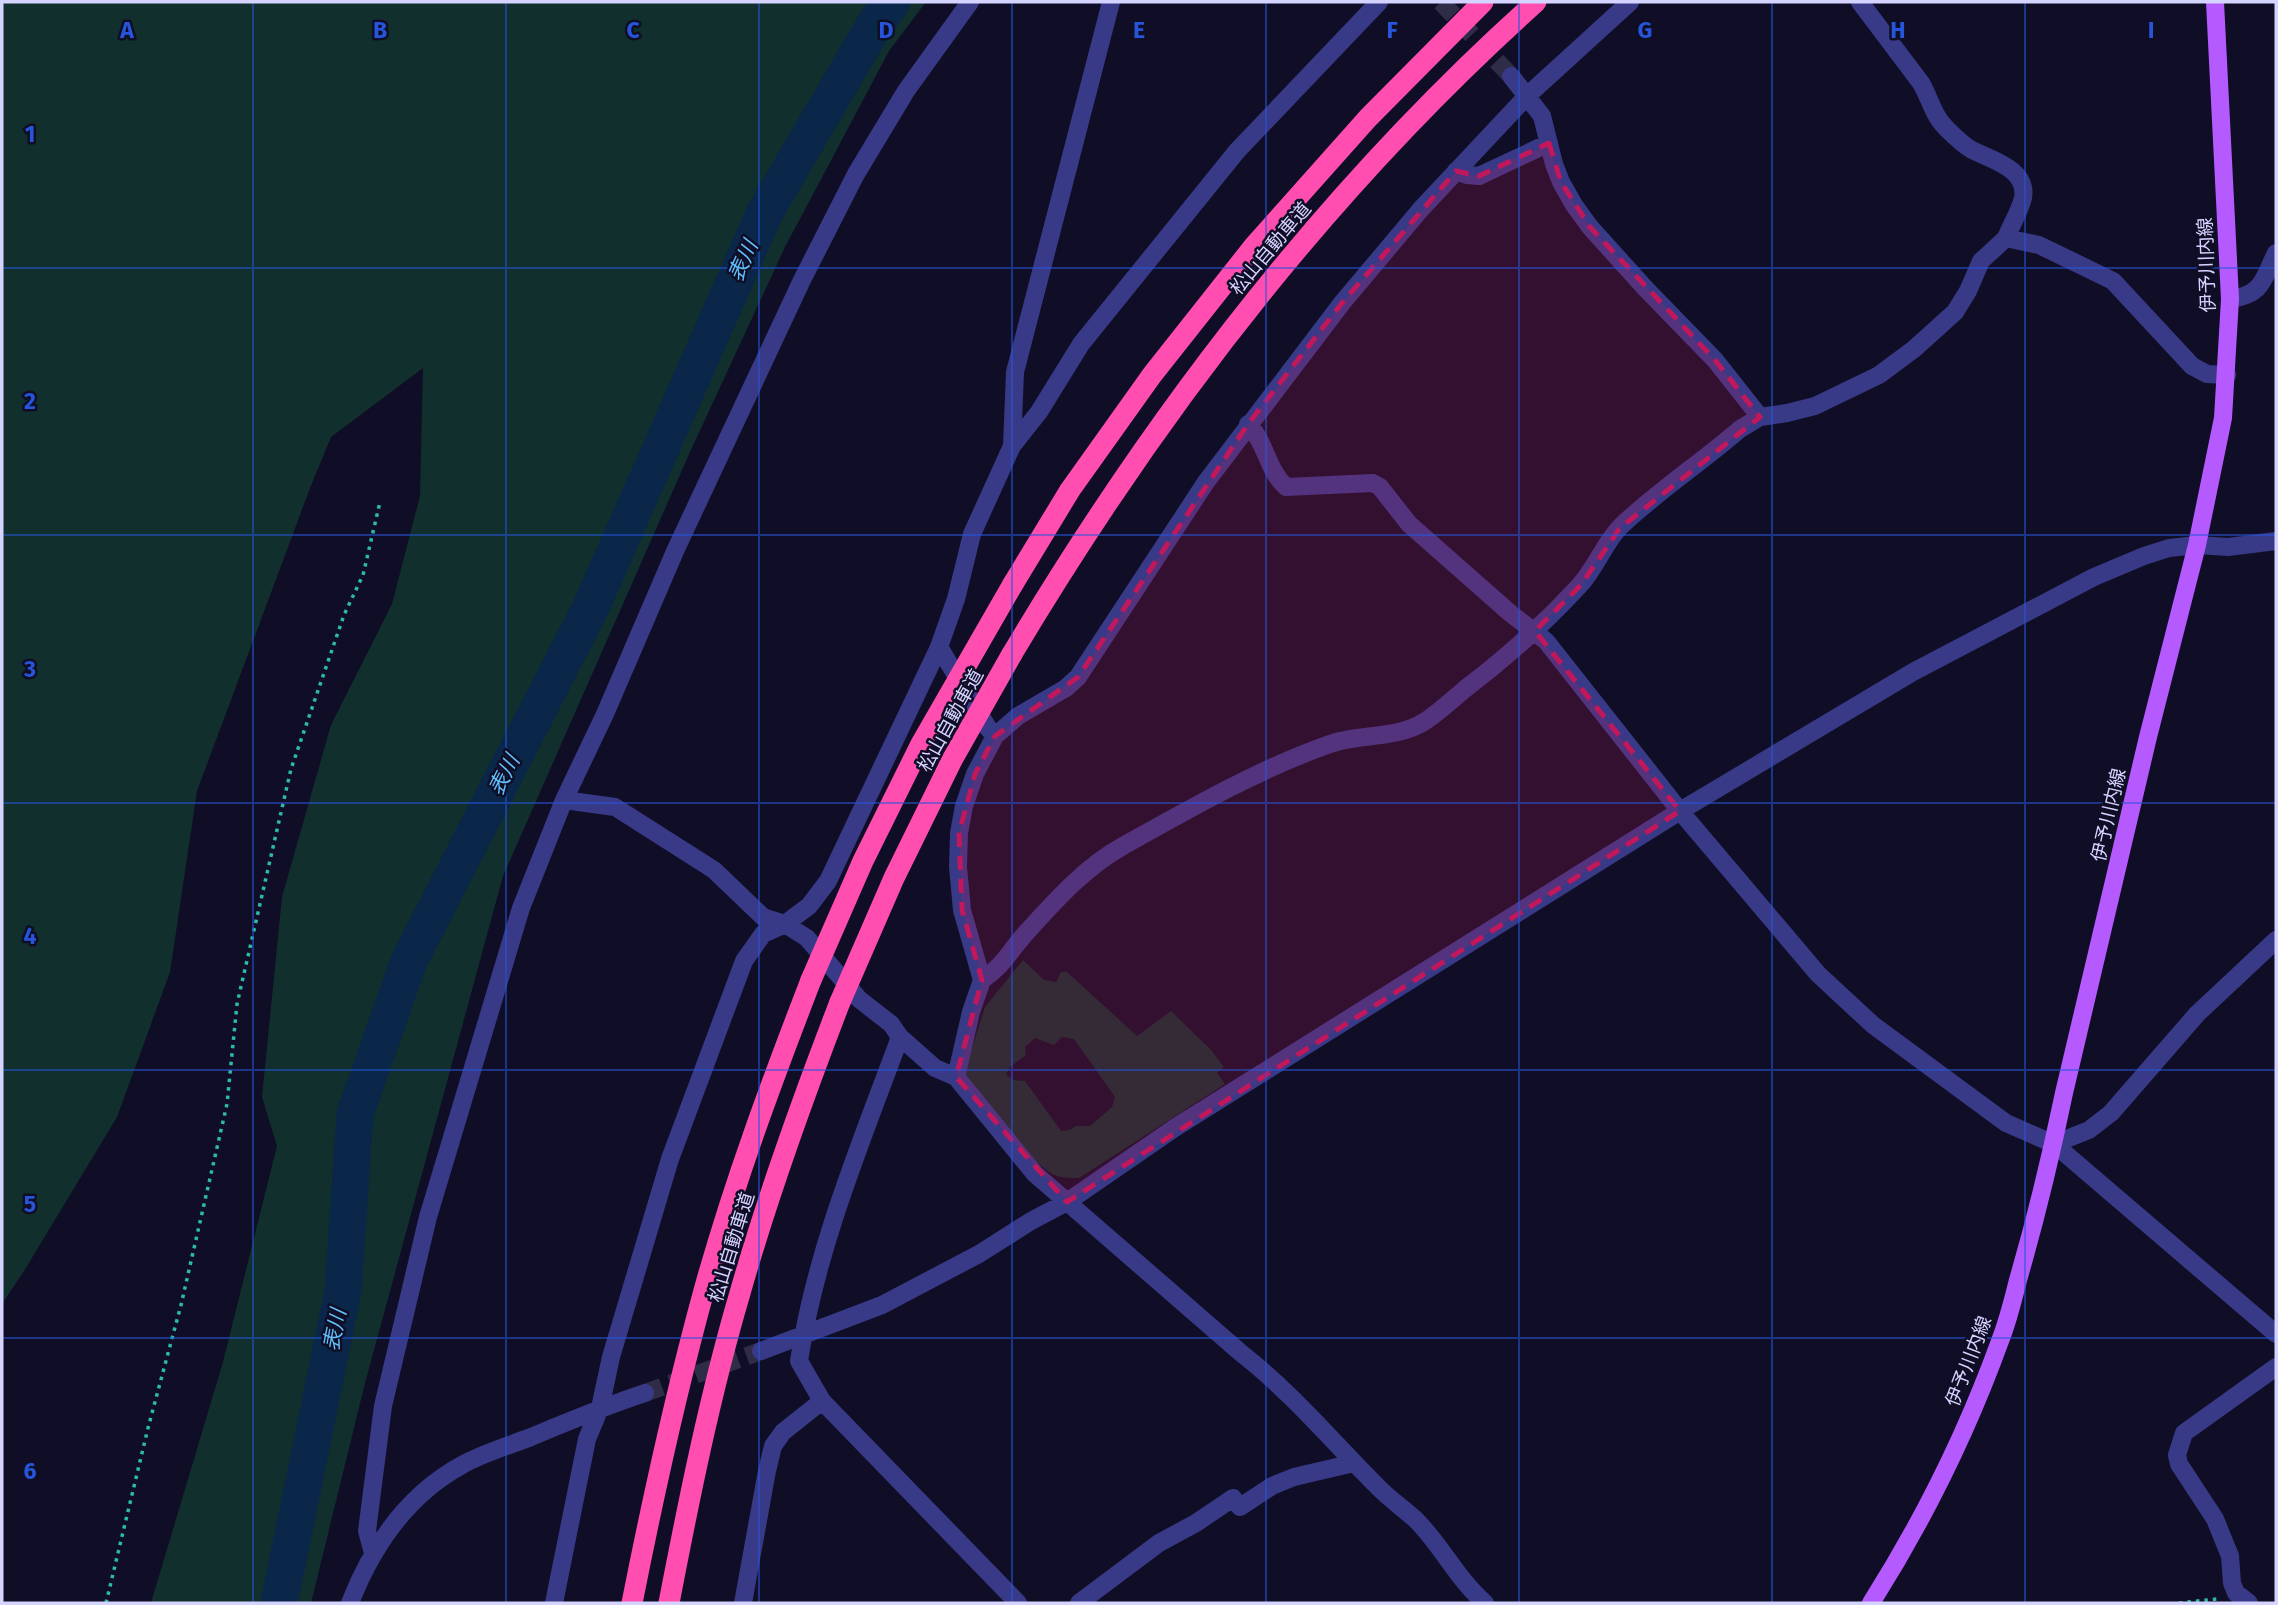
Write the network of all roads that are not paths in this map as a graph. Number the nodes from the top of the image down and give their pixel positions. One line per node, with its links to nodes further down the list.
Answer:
1 (970, 2): 25 (street)
2 (1379, 2): 19 (street)
3 (1483, 2): 46 (highway, 松山自動車道, bridge)
4 (1536, 2): 47 (highway, 松山自動車道, bridge)
5 (1630, 2): 10 (street)
6 (1860, 2): 13 (street)
7 (2215, 2): 15 (main road, 伊予川内線)
8 (1107, 3): 19 (street)
9 (1511, 76): 10 (street)
10 (1528, 95): 11 (street); 12 (street)
11 (1549, 143): 12 (street); 17 (street)
12 (1456, 171): 18 (street)
13 (2006, 238): 16 (street); 17 (street)
14 (2276, 253): 15 (street)
15 (2230, 299): 16 (main road, 伊予川内線)
16 (2227, 375): 21 (main road, 伊予川内線)
17 (1760, 417): 22 (street)
18 (1248, 424): 22 (street); 24 (street)
19 (1013, 446): 23 (street)
20 (2276, 541): 21 (street)
21 (2197, 545): 26 (street); 32 (main road, 伊予川内線)
22 (1535, 631): 26 (street); 29 (street)
23 (939, 647): 24 (street); 27 (street)
24 (995, 736): 29 (street)
25 (564, 800): 27 (street); 42 (street)
26 (1680, 811): 32 (street); 33 (street)
27 (785, 924): 30 (street); 40 (street)
28 (2276, 940): 32 (street)
29 (982, 979): 31 (street)
30 (900, 1037): 31 (street); 35 (street)
31 (956, 1077): 33 (street)
32 (2054, 1144): 34 (street); 52 (main road, 伊予川内線)
33 (1066, 1202): 35 (street); 41 (street)
34 (2276, 1334)
35 (803, 1337): 36 (street); 39 (street)
36 (761, 1351)
37 (2276, 1367): 43 (street)
38 (645, 1393): 40 (street)
39 (821, 1401): 48 (street); 49 (street)
40 (600, 1408): 42 (street); 45 (street)
41 (1354, 1463): 50 (street); 51 (street)
42 (373, 1553): 44 (street)
43 (2242, 1598)
44 (350, 1603)
45 (554, 1603)
46 (632, 1603)
47 (669, 1603)
48 (743, 1603)
49 (1018, 1603)
50 (1079, 1603)
51 (1485, 1603)
52 (1871, 1603)

